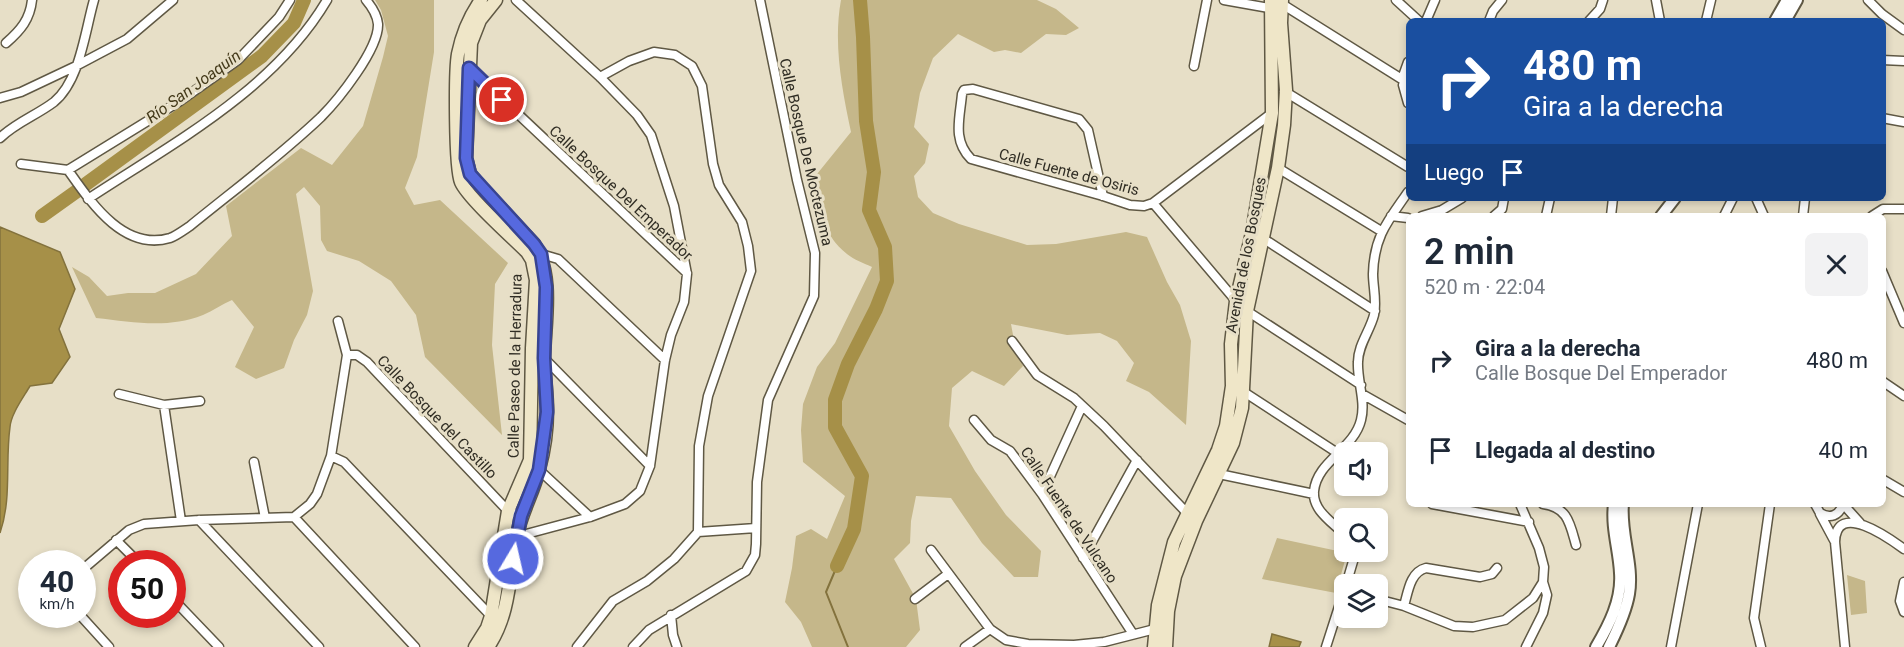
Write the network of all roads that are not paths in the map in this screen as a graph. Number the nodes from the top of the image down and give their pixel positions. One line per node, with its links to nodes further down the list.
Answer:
1 (32, 0): 32 (street)
2 (94, 0): 36 (street)
3 (173, 0): 36 (street)
4 (290, 0): 53 (street)
5 (327, 0): 56 (street)
6 (366, 0): 56 (street)
7 (481, 0): 33 (main road, Calle Paseo de la Herradura)
8 (496, 0): 38 (main road)
9 (516, 0): 39 (street)
10 (760, 0): 130 (street, Calle Bosque De Moctezuma)
11 (1207, 0): 37 (street)
12 (1224, 0): 22 (street)
13 (1396, 0): 23 (street)
14 (1435, 0): 24 (street)
15 (1502, 0): 25 (street)
16 (1603, 0): 26 (street)
17 (1656, 0): 27 (street)
18 (1711, 0): 28 (street)
19 (1786, 0): 29 (street)
20 (1797, 0): 30 (street)
21 (1869, 0): 31 (street)
22 (1276, 3): 40 (street); 42 (main road, Avenida de los Bosques); 43 (main road, Avenida de los Bosques)
23 (1416, 18)
24 (1427, 18)
25 (1490, 18)
26 (1592, 18)
27 (1659, 18)
28 (1707, 18)
29 (1777, 18)
30 (1787, 18)
31 (1904, 30)
32 (6, 43)
33 (457, 57): 38 (street, Calle Bosque Del Emperador); 96 (main road, Calle Paseo de la Herradura)
34 (1886, 60): 35 (street)
35 (1904, 61)
36 (76, 66): 45 (street); 49 (street)
37 (1194, 66)
38 (469, 68): 70 (main road); 71 (street, Calle Bosque Del Emperador)
39 (600, 77): 71 (street); 131 (street)
40 (1406, 81)
41 (1406, 83): 44 (street)
42 (1273, 90): 43 (street); 46 (main road, Avenida de los Bosques)
43 (1286, 90): 51 (street); 52 (main road, Avenida de los Bosques)
44 (1406, 97)
45 (0, 98)
46 (1272, 113): 60 (street, Calle Fuente de Osiris); 73 (main road, Avenida de los Bosques)
47 (1886, 119): 48 (street)
48 (1904, 122)
49 (0, 138)
50 (21, 164): 53 (street)
51 (1406, 166)
52 (1278, 168): 68 (street); 69 (main road, Avenida de los Bosques)
53 (68, 170): 56 (street)
54 (1406, 195): 66 (street)
55 (1103, 196): 55 (street, Calle Fuente de Osiris); 60 (street, Calle Fuente de Osiris)
56 (88, 198)
57 (1457, 201): 62 (street)
58 (1666, 201): 63 (street)
59 (1673, 201): 64 (street)
60 (1153, 203): 73 (street)
61 (1904, 209): 65 (street)
62 (1432, 213)
63 (1656, 213)
64 (1663, 213)
65 (1877, 213)
66 (1391, 216): 67 (street); 68 (street)
67 (1406, 218)
68 (1381, 231): 75 (street)
69 (1264, 239): 74 (main road, Avenida de los Bosques); 75 (street)
70 (541, 254): 80 (main road, Calle Paseo de la Herradura); 81 (street)
71 (687, 273): 81 (street)
72 (1886, 280): 77 (street)
73 (1236, 301): 117 (main road, Avenida de los Bosques)
74 (1247, 311): 83 (street); 84 (main road, Avenida de los Bosques)
75 (1375, 311): 83 (street)
76 (338, 321): 79 (street)
77 (1904, 323)
78 (1012, 341): 89 (street)
79 (347, 355): 94 (street); 116 (street, Calle Bosque del Castillo)
80 (544, 358): 99 (street); 100 (main road, Calle Paseo de la Herradura)
81 (665, 360): 99 (street)
82 (1886, 384): 86 (street)
83 (1361, 389): 90 (street); 92 (street)
84 (1244, 392): 93 (street); 101 (main road, Avenida de los Bosques)
85 (119, 394): 88 (street)
86 (1904, 396)
87 (200, 401): 88 (street)
88 (164, 405): 125 (street)
89 (1082, 406): 97 (street); 104 (street)
90 (1406, 419)
91 (974, 420): 104 (street, Calle Fuente de Vulcano)
92 (1351, 442)
93 (1334, 451)
94 (331, 456): 122 (street); 151 (street)
95 (1334, 459): 105 (street)
96 (530, 460): 100 (street); 116 (main road, Calle Paseo de la Herradura)
97 (1137, 460): 117 (street); 140 (street)
98 (254, 462): 123 (street)
99 (650, 466): 121 (street)
100 (539, 470): 120 (main road, Calle Paseo de la Herradura); 121 (street)
101 (1219, 474): 105 (street); 171 (main road, Avenida de los Bosques)
102 (1886, 481): 103 (street)
103 (1904, 492)
104 (1042, 494): 140 (street, Calle Fuente de Vulcano)
105 (1314, 494): 128 (street)
106 (1448, 507): 126 (street)
107 (1522, 507): 126 (street)
108 (1558, 507): 135 (street)
109 (1614, 507): 159 (street)
110 (1623, 507): 159 (street)
111 (1697, 507): 174 (street)
112 (1770, 507): 175 (street)
113 (1817, 507): 118 (street)
114 (1841, 507): 119 (street)
115 (1846, 507): 127 (street)
116 (508, 511): 120 (street); 132 (main road, Calle Paseo de la Herradura)
117 (1187, 513): 156 (main road, Avenida de los Bosques)
118 (1820, 513): 119 (street); 134 (street)
119 (1837, 514): 129 (street)
120 (521, 516): 132 (main road, Calle Paseo de la Herradura)
121 (590, 516): 132 (street)
122 (294, 517): 123 (street); 163 (street)
123 (265, 518): 124 (street)
124 (199, 520): 125 (street); 162 (street)
125 (182, 521): 133 (street)
126 (1529, 522): 143 (street)
127 (1860, 523): 129 (street); 136 (street)
128 (1334, 525)
129 (1843, 525): 134 (street)
130 (756, 528): 131 (street); 150 (street, Calle Bosque De Moctezuma)
131 (698, 532): 166 (street)
132 (510, 539): 151 (main road, Calle Paseo de la Herradura); 165 (main road, Calle Paseo de la Herradura)
133 (117, 540): 137 (street); 139 (street)
134 (1835, 542): 176 (street)
135 (1576, 545)
136 (1904, 549)
137 (127, 550)
138 (931, 550): 142 (street)
139 (96, 558)
140 (1083, 558): 157 (street, Calle Fuente de Vulcano)
141 (1497, 568): 147 (street)
142 (948, 574): 145 (street); 155 (street)
143 (1543, 582): 147 (street); 173 (street)
144 (1904, 582): 148 (street)
145 (915, 599)
146 (1388, 602): 147 (street)
147 (1404, 606)
148 (1904, 612)
149 (186, 613): 161 (street)
150 (671, 615): 153 (street, Calle Bosque De Moctezuma); 158 (street)
151 (491, 616): 164 (main road, Calle Paseo de la Herradura)
152 (1334, 622): 172 (street)
153 (657, 624): 158 (street); 167 (street, Calle Bosque De Moctezuma)
154 (92, 628): 160 (street)
155 (990, 629): 157 (street); 169 (street)
156 (1155, 629): 157 (street); 170 (main road, Avenida de los Bosques)
157 (1133, 634)
158 (673, 635): 168 (street)
159 (1605, 646)
160 (109, 647)
161 (219, 647)
162 (319, 647)
163 (416, 647)
164 (475, 647)
165 (488, 647)
166 (577, 647)
167 (633, 647)
168 (677, 647)
169 (965, 647)
170 (1154, 647)
171 (1166, 647)
172 (1326, 647)
173 (1526, 647)
174 (1671, 647)
175 (1761, 647)
176 (1845, 647)

